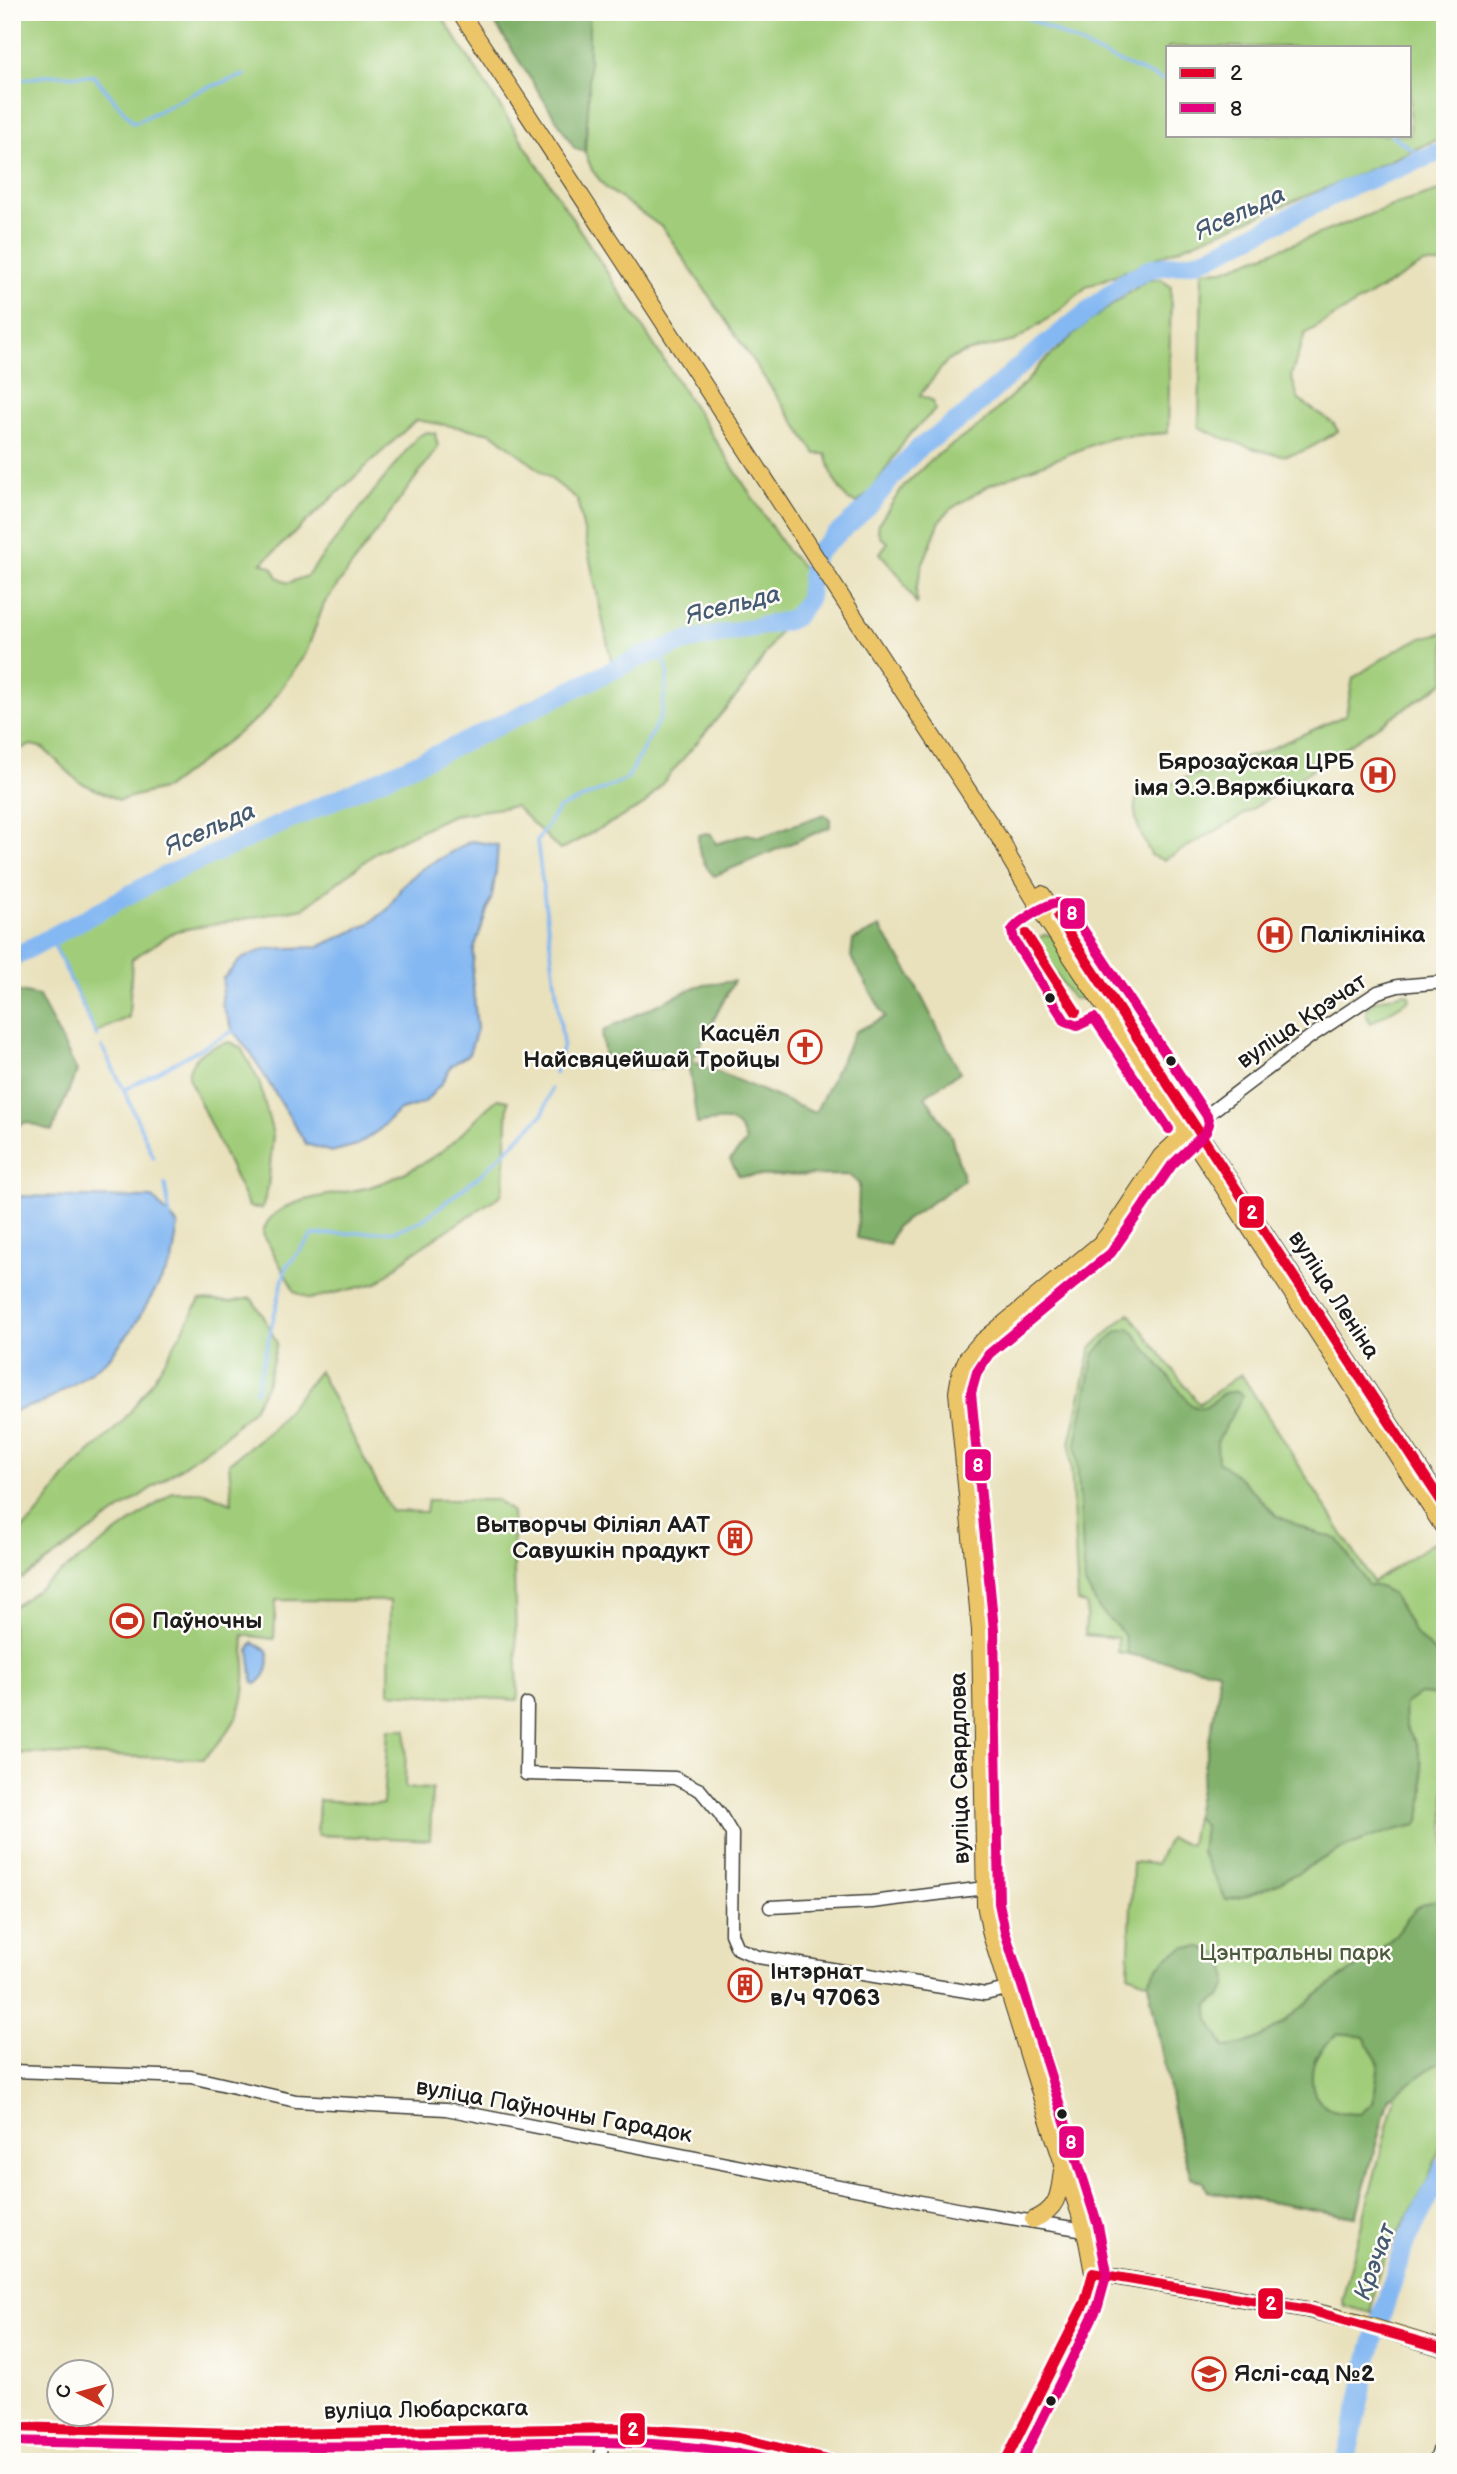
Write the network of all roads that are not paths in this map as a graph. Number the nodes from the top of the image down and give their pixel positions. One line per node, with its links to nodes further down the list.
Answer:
1 (460, 12): 3 (main road, вуліца Леніна)
2 (1445, 982): 3 (street, вуліца Крэчат)
3 (1191, 1128): 4 (main road, вуліца Леніна); 5 (main road, вуліца Леніна); 7 (main road, вуліца Свярдлова)
4 (1445, 1507)
5 (1445, 1530)
6 (527, 1704): 9 (street)
7 (985, 1888): 8 (street); 9 (main road, вуліца Свярдлова)
8 (770, 1907)
9 (1007, 1989): 11 (main road, вуліца Свярдлова)
10 (12, 2071): 12 (street, вуліца Паўночны Гарадок)
11 (1063, 2164): 12 (main road); 13 (main road, вуліца Свярдлова)
12 (1033, 2220): 13 (street, вуліца Паўночны Гарадок)
13 (1086, 2230): 14 (main road, вуліца Свярдлова)
14 (1093, 2273): 15 (main road); 21 (street, вуліца Свярдлова)
15 (1445, 2349)
16 (12, 2427): 17 (street, вуліца Любарскага)
17 (602, 2429): 19 (street); 20 (street, вуліца Любарскага)
18 (1445, 2432): 22 (street)
19 (601, 2462)
20 (837, 2462)
21 (1005, 2462)
22 (1435, 2462)

